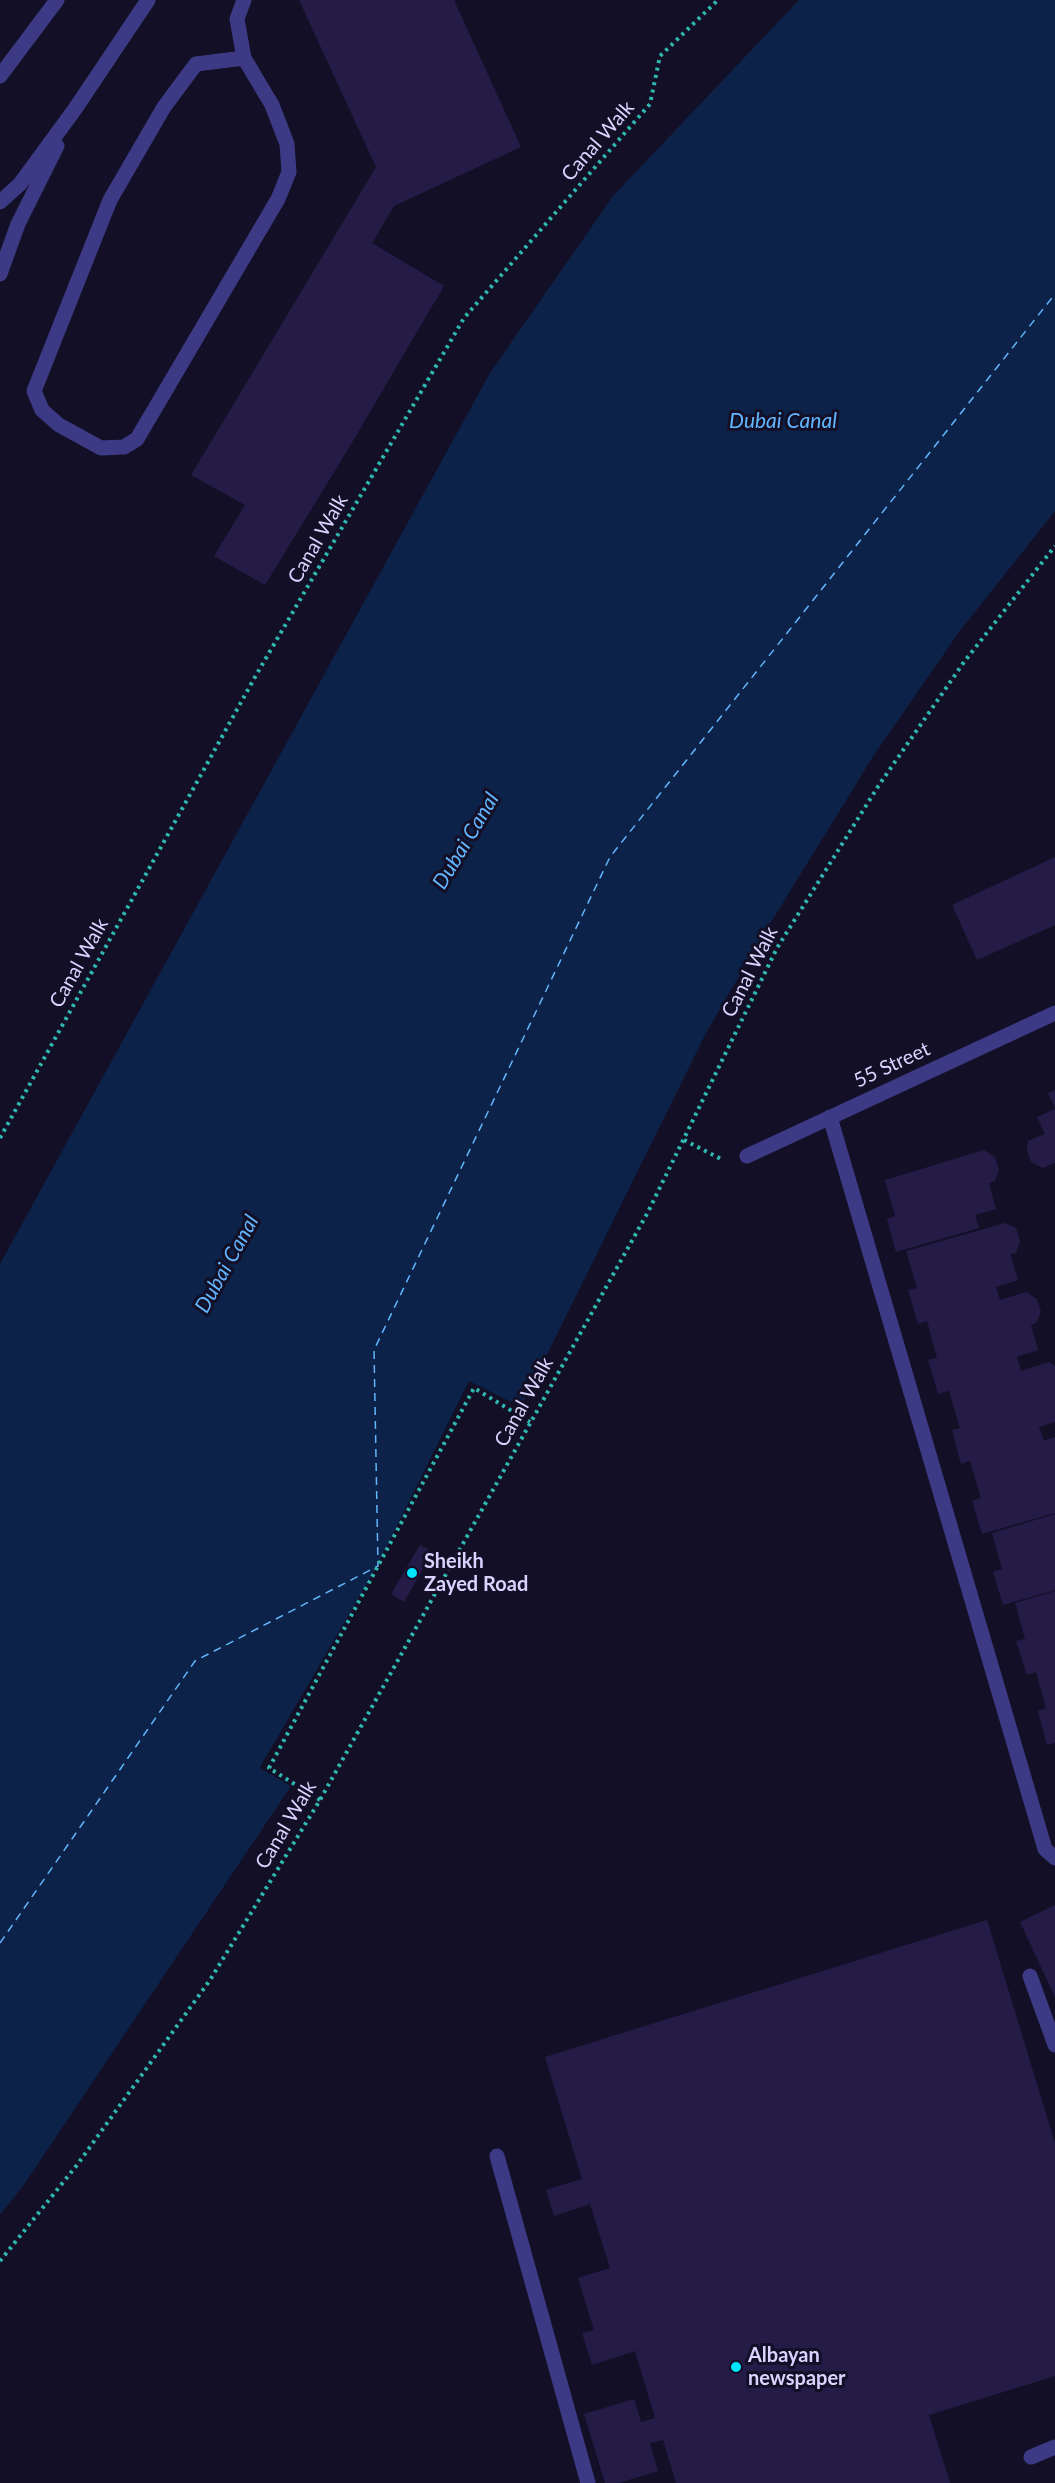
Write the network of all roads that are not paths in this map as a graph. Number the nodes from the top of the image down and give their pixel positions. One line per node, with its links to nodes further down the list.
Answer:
1 (57, 0): 5 (street)
2 (148, 0): 6 (street)
3 (244, 0): 4 (street)
4 (244, 58): 4 (street)
5 (0, 76)
6 (75, 109): 7 (street); 8 (street)
7 (0, 202)
8 (0, 274)
9 (1055, 1013): 10 (street, 55 Street)
10 (830, 1117): 11 (street, 55 Street); 12 (street)
11 (747, 1156)
12 (1055, 1858)
13 (1030, 1976): 14 (street)
14 (1055, 2045)
15 (497, 2156): 18 (street)
16 (1055, 2447): 17 (street)
17 (1031, 2457)
18 (588, 2483)

